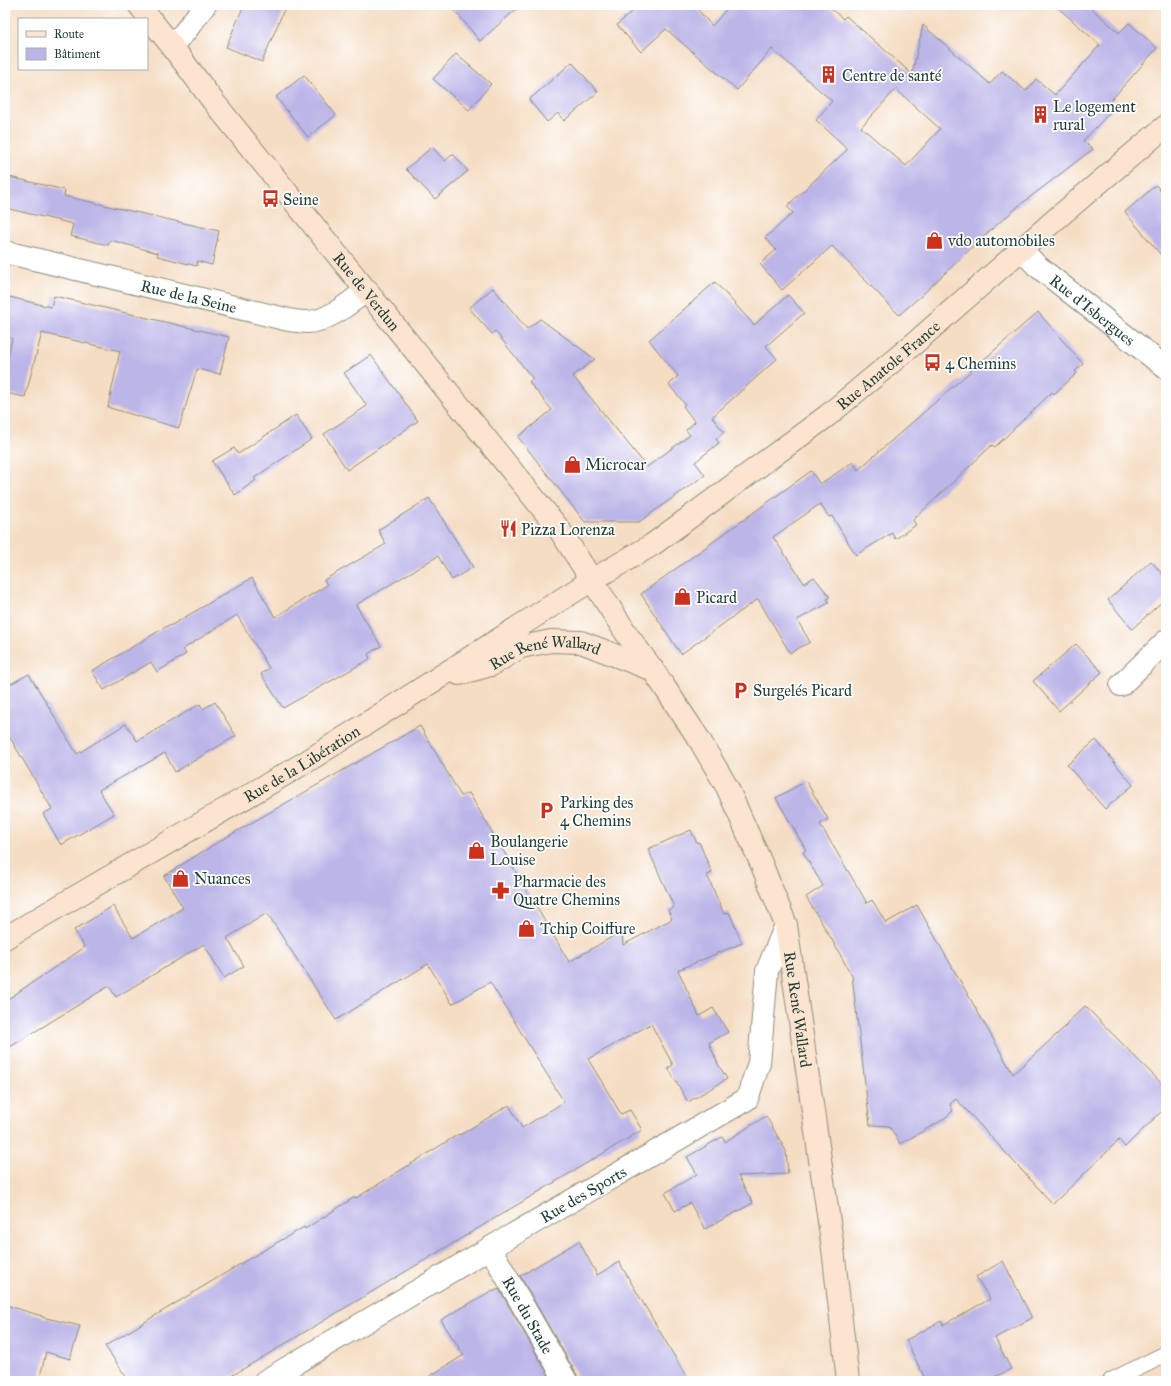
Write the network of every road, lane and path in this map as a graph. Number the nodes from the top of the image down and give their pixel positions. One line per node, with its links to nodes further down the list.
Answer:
1 (139, 5): 3 (main road, Rue de Verdun)
2 (205, 5): 3 (street)
3 (171, 45): 7 (main road, Rue de Verdun)
4 (1166, 126): 5 (main road, Rue Anatole France)
5 (1021, 249): 8 (street, Rue d'Isbergues); 9 (main road, Rue Anatole France)
6 (5, 252): 7 (street, Rue de la Seine)
7 (367, 290): 9 (main road, Rue de Verdun)
8 (1166, 368)
9 (592, 580): 11 (main road, Rue René Wallard); 12 (main road, Rue de la Libération)
10 (1166, 641): 13 (street)
11 (653, 670): 12 (main road, Rue René Wallard); 14 (main road, Rue René Wallard)
12 (436, 680): 15 (main road, Rue de la Libération)
13 (1121, 685)
14 (786, 925): 16 (street, Rue des Sports); 20 (main road, Rue René Wallard)
15 (5, 938)
16 (490, 1248): 18 (street, Rue des Sports); 19 (street, Rue du Stade)
17 (1166, 1354): 21 (lane)
18 (265, 1381)
19 (566, 1381)
20 (848, 1381)
21 (1111, 1381)

